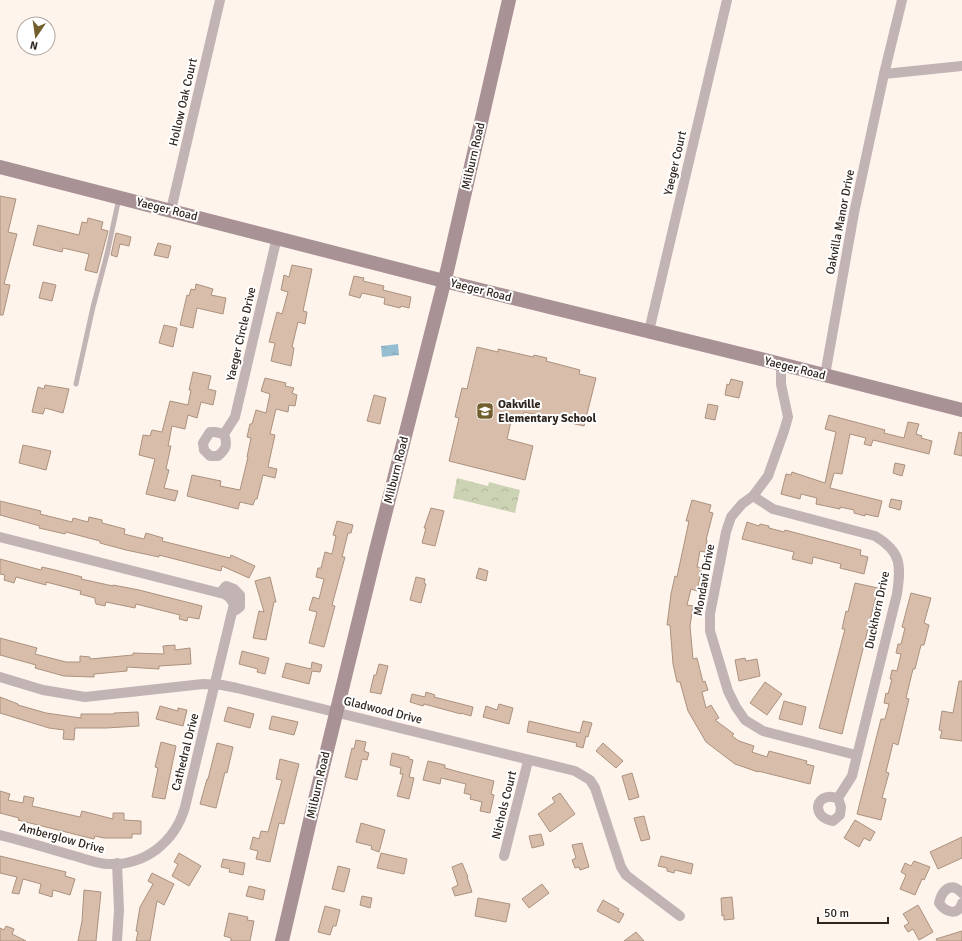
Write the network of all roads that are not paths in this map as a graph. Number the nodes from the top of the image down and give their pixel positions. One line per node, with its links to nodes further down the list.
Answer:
1 (220, 0): 9 (street, Hollow Oak Court)
2 (509, 0): 11 (street, Milburn Road)
3 (727, 0): 12 (street, Yaeger Court)
4 (902, 0): 6 (street, Oakvilla Manor Drive)
5 (962, 66): 6 (street)
6 (884, 74): 14 (street, Oakvilla Manor Drive)
7 (0, 167): 8 (street, Yaeger Road)
8 (119, 197): 9 (street, Yaeger Road); 15 (lane)
9 (171, 210): 10 (street, Yaeger Road)
10 (277, 237): 11 (street, Yaeger Road); 17 (street, Yaeger Circle Drive)
11 (444, 281): 12 (street, Yaeger Road); 22 (street, Milburn Road)
12 (649, 331): 13 (street, Yaeger Road)
13 (782, 364): 14 (street, Yaeger Road); 18 (street, Mondavi Drive)
14 (825, 375): 16 (street, Yaeger Road)
15 (76, 384)
16 (962, 410)
17 (224, 434)
18 (753, 496): 23 (street, Mondavi Drive); 23 (street, Duckhorn Drive)
19 (0, 537): 21 (street, Cathedral Drive)
20 (0, 677): 21 (street, Gladwood Drive)
21 (215, 684): 22 (street, Gladwood Drive); 28 (street, Cathedral Drive)
22 (336, 712): 24 (street, Gladwood Drive); 33 (street, Milburn Road)
23 (856, 755): 25 (street, Duckhorn Drive)
24 (528, 761): 27 (street, Nichols Court); 31 (street, Gladwood Drive)
25 (838, 798)
26 (0, 835): 28 (street, Amberglow Drive)
27 (504, 856)
28 (117, 863): 32 (street)
29 (962, 893): 30 (street)
30 (962, 903)
31 (680, 916)
32 (117, 941)
33 (282, 941)

